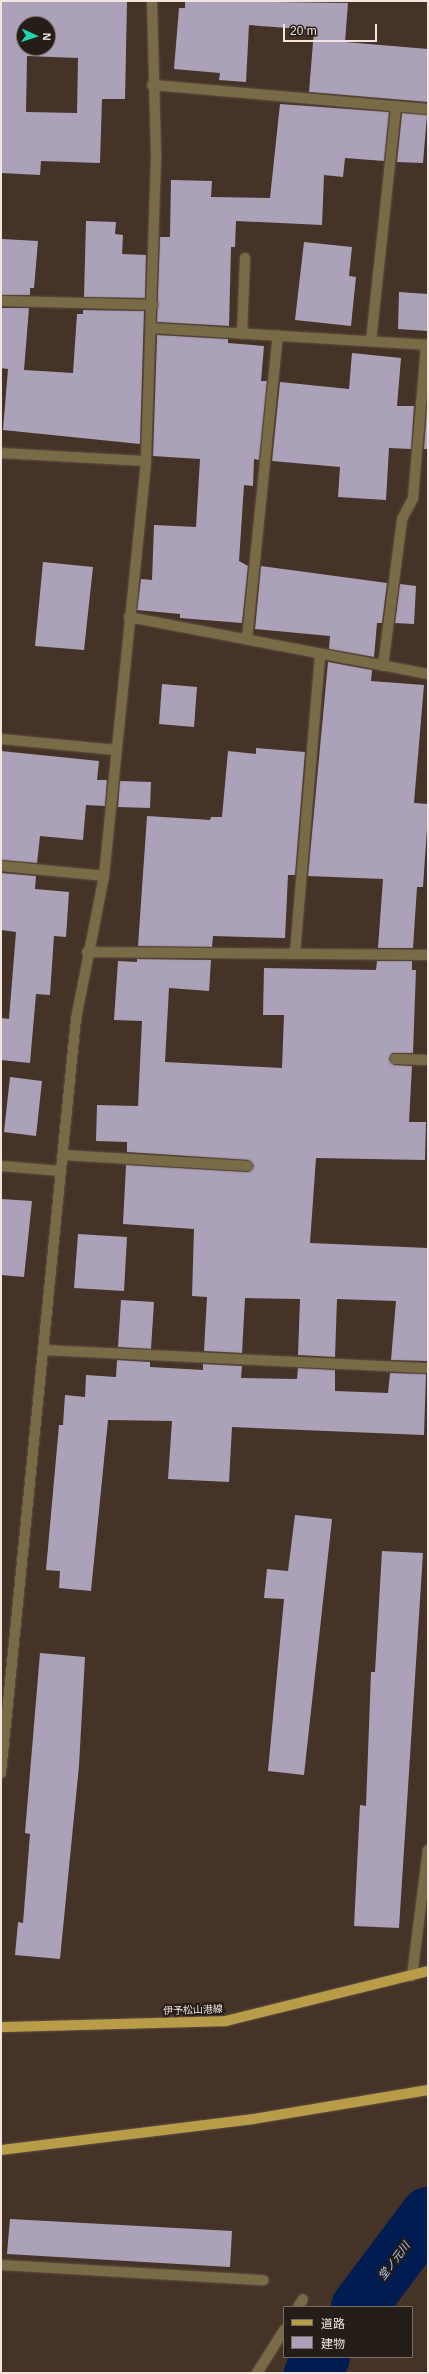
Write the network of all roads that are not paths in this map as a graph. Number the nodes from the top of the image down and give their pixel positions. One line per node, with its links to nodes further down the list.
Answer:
1 (152, 1): 2 (street)
2 (152, 85): 3 (street); 7 (street)
3 (396, 106): 4 (street); 11 (street)
4 (428, 109)
5 (245, 258): 9 (street)
6 (1, 301): 7 (street)
7 (153, 304): 8 (street)
8 (152, 328): 9 (street); 14 (street)
9 (242, 334): 10 (street)
10 (278, 336): 11 (street); 16 (street)
11 (371, 341): 12 (street)
12 (427, 345): 18 (street)
13 (1, 453): 14 (street)
14 (146, 461): 15 (street)
15 (129, 617): 16 (street); 21 (street)
16 (247, 639): 17 (street)
17 (320, 654): 18 (street); 25 (street)
18 (383, 666): 19 (street)
19 (428, 674)
20 (1, 739): 21 (street)
21 (116, 750): 23 (street)
22 (1, 866): 23 (street)
23 (104, 876): 24 (street)
24 (87, 952): 25 (street); 29 (street)
25 (295, 953): 26 (street)
26 (428, 955)
27 (395, 1059): 28 (street)
28 (428, 1060)
29 (63, 1155): 31 (street); 32 (street)
30 (1, 1166): 32 (street)
31 (248, 1166)
32 (61, 1171): 33 (street)
33 (43, 1350): 34 (street); 35 (street)
34 (428, 1368)
35 (1, 1773)
36 (428, 1850): 38 (street)
37 (428, 1971): 38 (main road, 伊予松山港線)
38 (412, 1976): 39 (main road, 伊予松山港線)
39 (1, 2027)
40 (428, 2090): 41 (main road)
41 (1, 2150)
42 (1, 2265): 43 (street)
43 (264, 2280)
44 (283, 2332): 45 (street)
45 (257, 2373)

